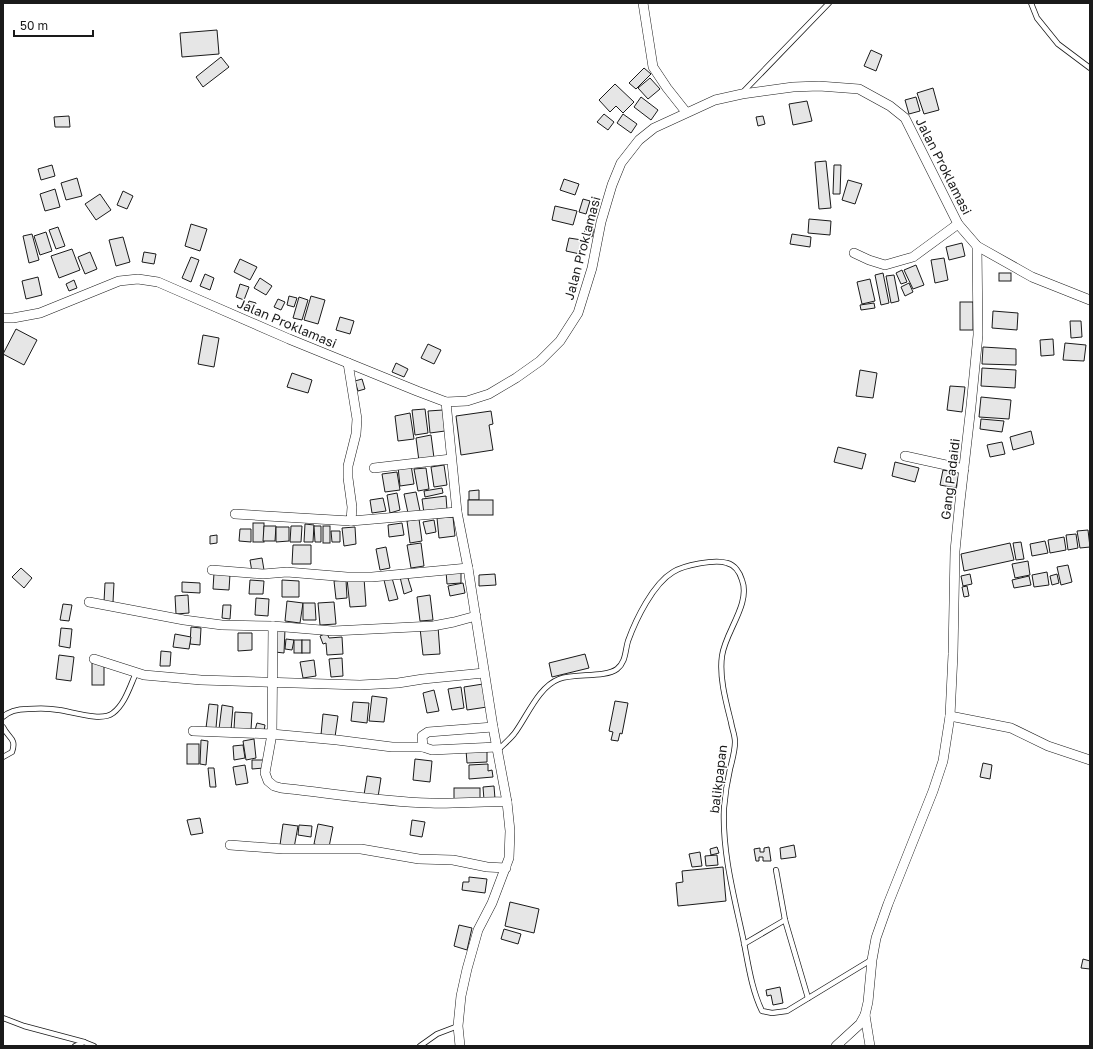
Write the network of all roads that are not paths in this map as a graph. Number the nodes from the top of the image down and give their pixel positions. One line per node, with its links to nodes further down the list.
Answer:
1 (643, 3): 6 (street)
2 (829, 3): 5 (lane)
3 (1031, 3): 4 (lane)
4 (1090, 68)
5 (742, 94): 6 (street, Jalan Proklamasi); 7 (street, Jalan Proklamasi)
6 (686, 112): 13 (street, Jalan Proklamasi)
7 (958, 224): 8 (street, Jalan Proklamasi); 9 (street)
8 (977, 246): 10 (street, Jalan Proklamasi); 17 (street, Gang Padaidi)
9 (854, 253)
10 (1090, 300)
11 (3, 318): 12 (street, Jalan Proklamasi)
12 (348, 363): 13 (street, Jalan Proklamasi); 20 (street)
13 (446, 402): 15 (street)
14 (905, 456): 17 (street)
15 (451, 459): 16 (street); 18 (street)
16 (374, 468)
17 (964, 469): 30 (street, Gang Padaidi)
18 (458, 512): 20 (street); 21 (street)
19 (235, 514): 20 (street)
20 (350, 521)
21 (468, 568): 22 (street); 24 (street)
22 (212, 570)
23 (89, 602): 25 (street)
24 (476, 616): 25 (street); 28 (street)
25 (273, 626): 29 (street)
26 (94, 660): 27 (street)
27 (136, 673): 29 (street); 31 (lane)
28 (484, 673): 29 (street); 33 (street)
29 (272, 682): 35 (street)
30 (950, 716): 39 (street); 46 (street, Gang Padaidi)
31 (3, 718)
32 (3, 727): 38 (lane)
33 (493, 727): 36 (street); 37 (street)
34 (193, 731): 35 (street)
35 (272, 734): 36 (street); 40 (street)
36 (423, 747): 37 (street)
37 (497, 749): 40 (street); 45 (lane, balikpapan)
38 (3, 757)
39 (1090, 760)
40 (507, 802): 42 (street)
41 (230, 845): 42 (street)
42 (506, 868): 50 (street)
43 (776, 870): 44 (lane)
44 (785, 920): 45 (lane); 47 (lane)
45 (744, 944): 47 (lane, balikpapan)
46 (872, 960): 47 (lane, balikpapan); 48 (street, Gang Padaidi)
47 (808, 998)
48 (866, 1015): 56 (street); 57 (street, Gang Padaidi)
49 (3, 1018): 51 (lane)
50 (458, 1026): 54 (lane); 55 (street)
51 (84, 1042): 52 (lane); 53 (lane)
52 (74, 1046)
53 (94, 1046)
54 (420, 1046)
55 (460, 1046)
56 (836, 1046)
57 (870, 1046)

